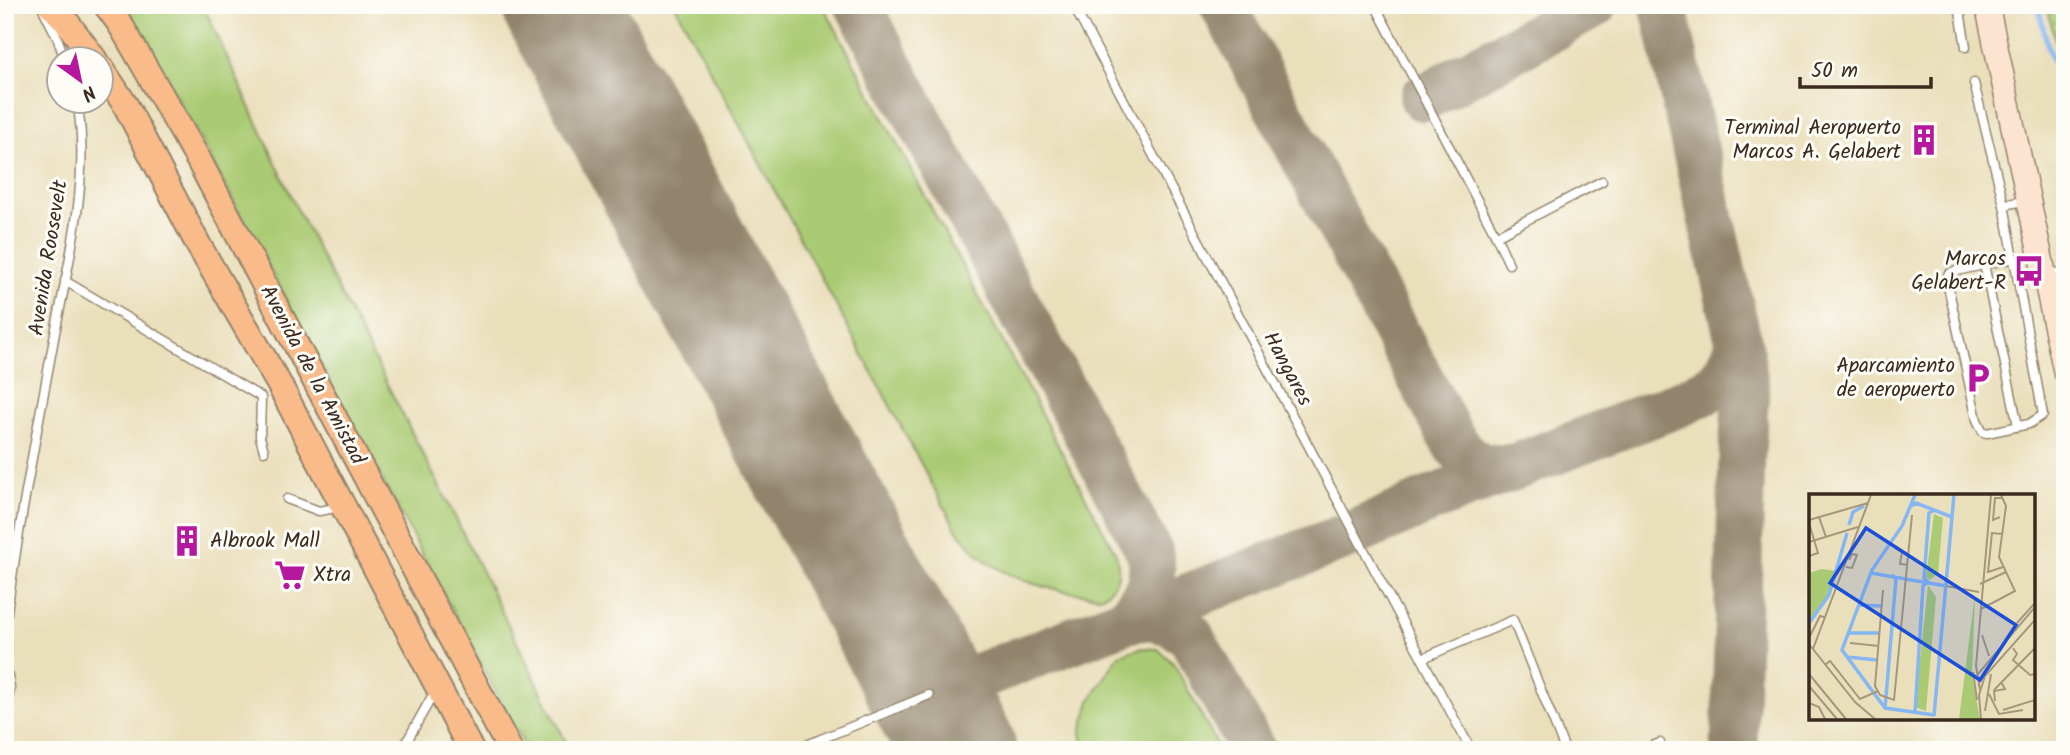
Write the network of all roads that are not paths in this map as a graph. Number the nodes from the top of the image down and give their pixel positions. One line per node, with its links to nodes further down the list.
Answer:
1 (41, 5): 8 (lane)
2 (51, 5): 9 (main road)
3 (106, 5): 42 (main road, Avenida de la Amistad)
4 (1073, 5): 32 (lane, Hangares)
5 (1375, 5): 17 (lane)
6 (1959, 5): 10 (lane)
7 (1987, 5): 15 (main road)
8 (60, 46)
9 (85, 46)
10 (1966, 47)
11 (1974, 83): 16 (lane)
12 (116, 91): 24 (main road, Avenida de la Amistad)
13 (78, 116): 22 (lane, Avenida Roosevelt)
14 (1602, 181): 17 (lane)
15 (2028, 200): 16 (lane); 21 (main road)
16 (2004, 205): 18 (lane)
17 (1496, 236): 19 (lane)
18 (2014, 258): 20 (lane); 25 (lane)
19 (1509, 264)
20 (1984, 264): 25 (lane); 25 (lane)
21 (2054, 273): 23 (main road)
22 (65, 281): 24 (lane); 30 (lane, Avenida Roosevelt)
23 (2065, 371)
24 (270, 391): 26 (lane); 28 (main road, Avenida de la Amistad)
25 (2018, 426)
26 (264, 451)
27 (287, 499): 28 (lane)
28 (344, 506): 34 (main road, Avenida de la Amistad)
29 (5, 544): 30 (lane)
30 (16, 547): 31 (lane, Avenida Roosevelt)
31 (5, 626)
32 (1423, 658): 44 (lane, Hangares); 45 (lane)
33 (5, 659): 36 (lane)
34 (438, 685): 38 (lane); 41 (main road, Avenida de la Amistad)
35 (929, 695): 43 (lane)
36 (5, 721)
37 (1660, 743): 46 (lane)
38 (402, 750)
39 (426, 750): 40 (lane)
40 (447, 750)
41 (471, 750)
42 (510, 750)
43 (794, 750)
44 (1471, 750)
45 (1565, 750)
46 (1642, 750)

